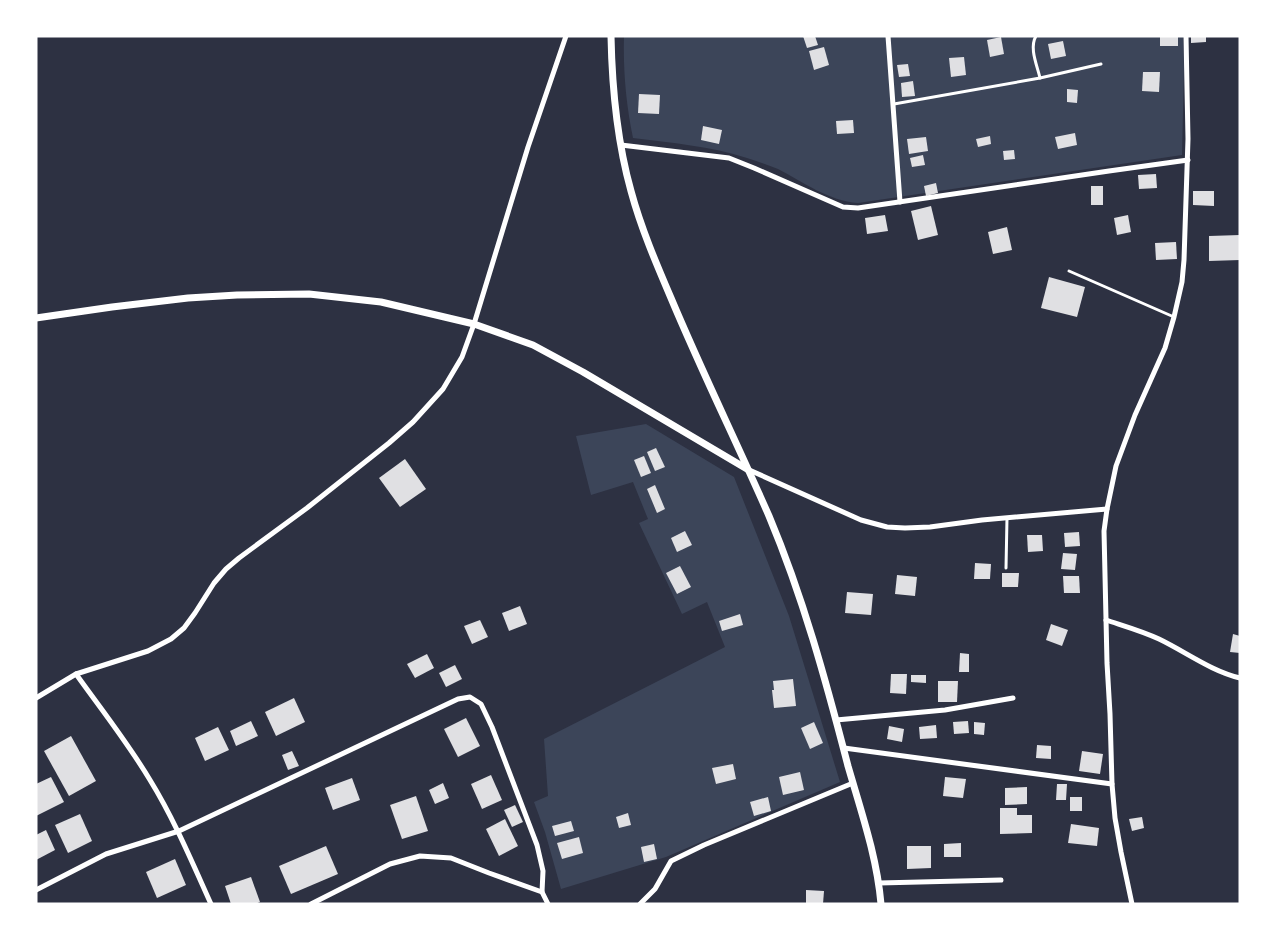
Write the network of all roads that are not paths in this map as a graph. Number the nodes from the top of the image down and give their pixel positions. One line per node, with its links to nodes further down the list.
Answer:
1 (566, 36): 15 (street)
2 (611, 36): 9 (street)
3 (888, 36): 8 (street)
4 (1036, 36): 7 (lane)
5 (1186, 36): 10 (street)
6 (1101, 64): 7 (lane)
7 (1040, 78): 8 (lane)
8 (892, 105): 11 (street)
9 (621, 145): 11 (street); 16 (street)
10 (1188, 160): 11 (street); 13 (street)
11 (900, 202)
12 (1069, 271): 13 (lane)
13 (1174, 317): 17 (street)
14 (36, 318): 15 (street)
15 (474, 324): 16 (street); 21 (street)
16 (747, 469): 18 (street); 25 (street)
17 (1107, 509): 18 (street); 20 (street)
18 (1006, 518): 19 (lane)
19 (1006, 568)
20 (1106, 620): 22 (street); 28 (street)
21 (76, 674): 23 (street); 29 (street)
22 (1240, 678)
23 (36, 698)
24 (1013, 698): 25 (street)
25 (836, 720): 26 (street)
26 (844, 748): 27 (street); 28 (street)
27 (853, 783): 31 (street); 37 (street)
28 (1112, 784): 39 (street)
29 (177, 832): 32 (street); 33 (street); 34 (street)
30 (1001, 880): 31 (street)
31 (879, 883): 38 (street)
32 (36, 890)
33 (542, 892): 35 (street); 36 (street)
34 (211, 904)
35 (310, 904)
36 (548, 904)
37 (640, 904)
38 (881, 904)
39 (1132, 904)

